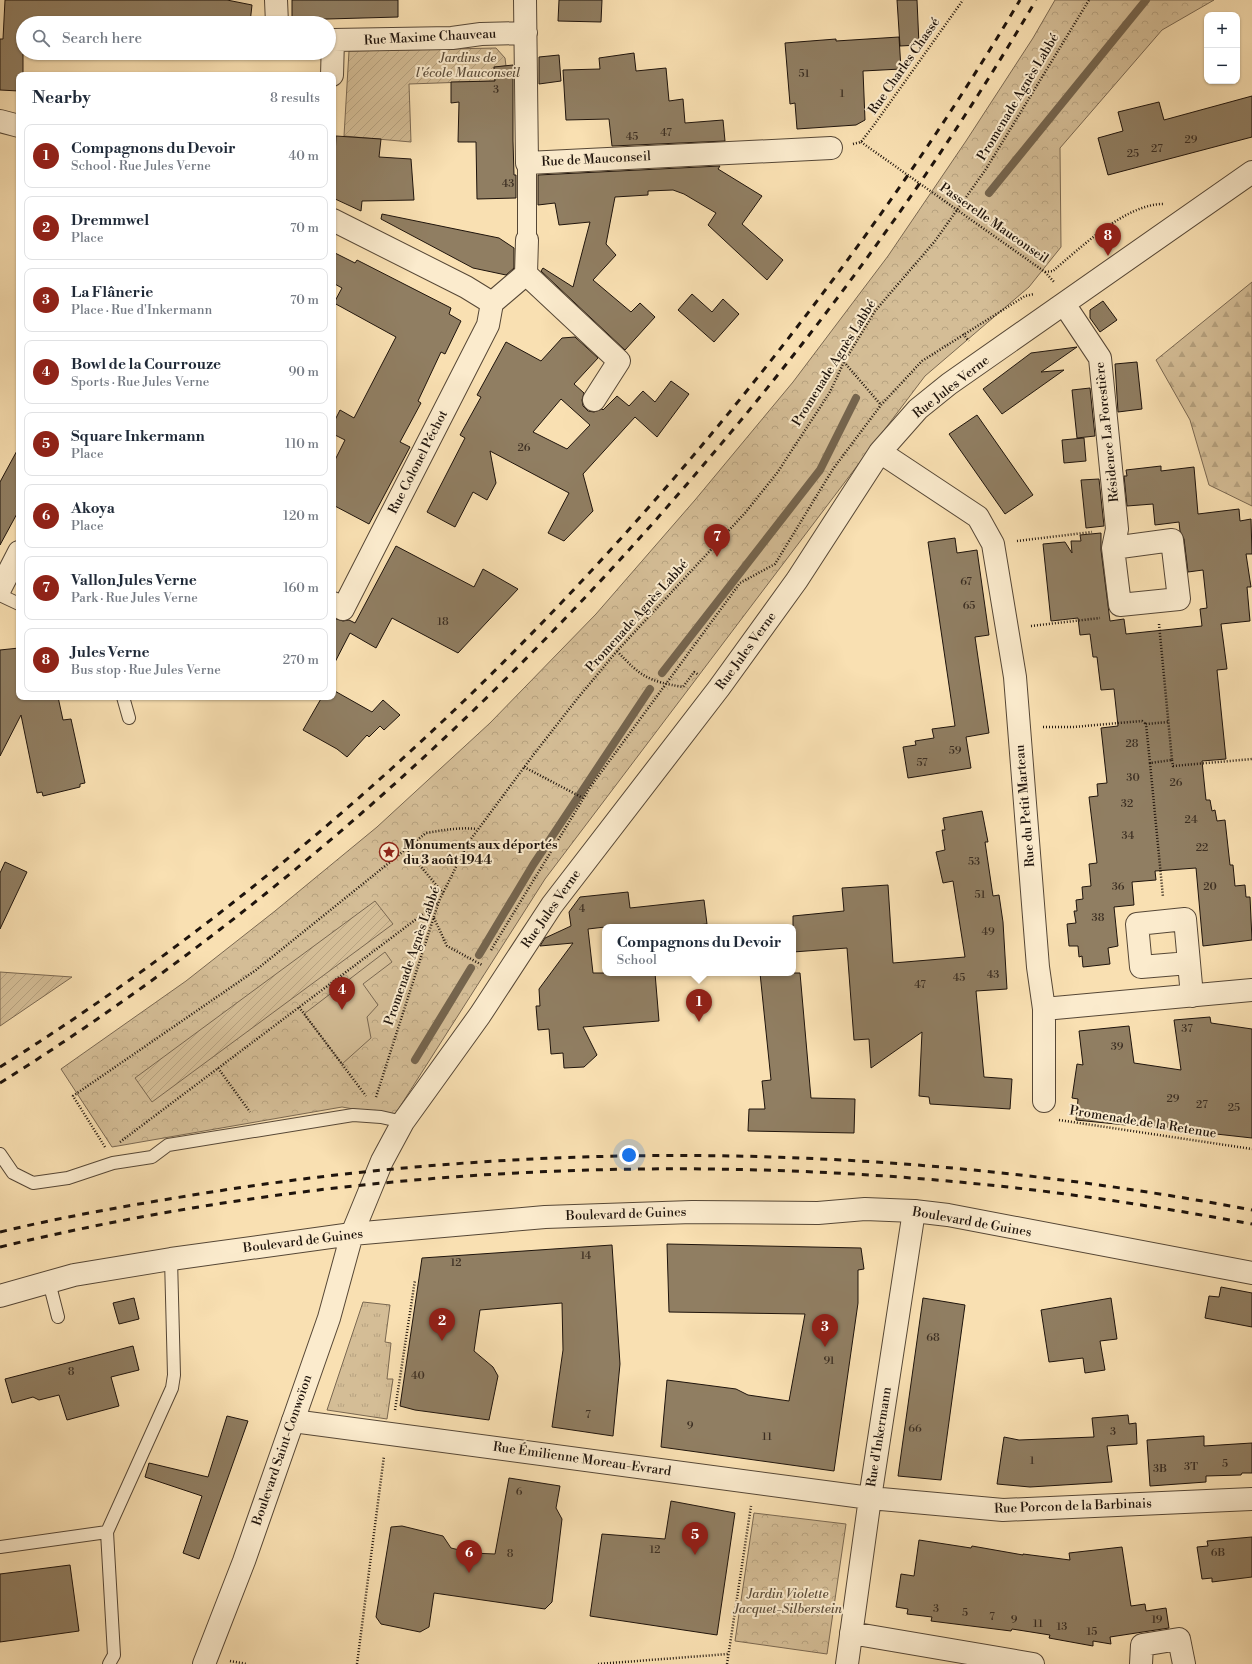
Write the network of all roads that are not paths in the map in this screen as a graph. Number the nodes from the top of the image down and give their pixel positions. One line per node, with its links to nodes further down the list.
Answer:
1 (276, 0): 3 (street)
2 (525, 0): 4 (street)
3 (276, 16)
4 (526, 33): 5 (street, Rue Maxime Chauveau); 11 (street)
5 (336, 40)
6 (332, 60): 7 (street, Rue Maxime Chauveau)
7 (332, 72)
8 (0, 121): 9 (street)
9 (16, 125)
10 (831, 148): 11 (street, Rue de Mauconseil)
11 (527, 163): 14 (street, Rue de Mauconseil)
12 (1252, 172): 16 (street, Rue Jules Verne)
13 (336, 222): 17 (street)
14 (526, 240): 15 (street, Rue de Mauconseil)
15 (526, 274): 17 (street); 18 (street)
16 (1058, 295): 19 (street, Rue Jules Verne); 20 (street, Résidence La Forestière)
17 (492, 303): 25 (street, Rue Colonel Péchot)
18 (594, 400)
19 (880, 452): 31 (street, Rue du Petit Marteau); 33 (street, Rue Jules Verne)
20 (1115, 538): 20 (street, Résidence La Forestière)
21 (16, 558): 22 (street)
22 (0, 589)
23 (0, 595): 24 (lane)
24 (16, 603)
25 (336, 605)
26 (124, 700): 27 (lane)
27 (129, 718)
28 (1189, 963): 28 (street); 30 (street)
29 (1252, 990): 30 (street)
30 (1192, 996): 31 (street)
31 (1044, 1009): 32 (street, Rue du Petit Marteau)
32 (1044, 1101)
33 (403, 1122): 34 (lane); 36 (street, Rue Jules Verne)
34 (0, 1154)
35 (914, 1210): 36 (street, Boulevard de Guines); 38 (street, Boulevard de Guines); 43 (street, Rue d'Inkermann)
36 (352, 1234): 37 (street, Boulevard de Guines); 42 (street, Boulevard Saint-Conwoïon)
37 (171, 1259): 39 (street, Boulevard de Guines); 45 (lane)
38 (1252, 1273)
39 (48, 1282): 40 (street, Boulevard de Guines); 41 (lane)
40 (0, 1296)
41 (58, 1317)
42 (293, 1421): 43 (street, Rue Émilienne Moreau-Evrard); 49 (street, Boulevard Saint-Conwoïon)
43 (870, 1498): 44 (street, Rue Porcon de la Barbinais); 47 (street, Rue d'Inkermann)
44 (1252, 1499)
45 (108, 1532): 46 (lane); 48 (lane)
46 (0, 1547)
47 (851, 1633): 50 (street, Rue d'Inkermann); 51 (street)
48 (109, 1664)
49 (204, 1664)
50 (847, 1664)
51 (1033, 1664)
52 (1141, 1664): 53 (street)
53 (1184, 1664)

